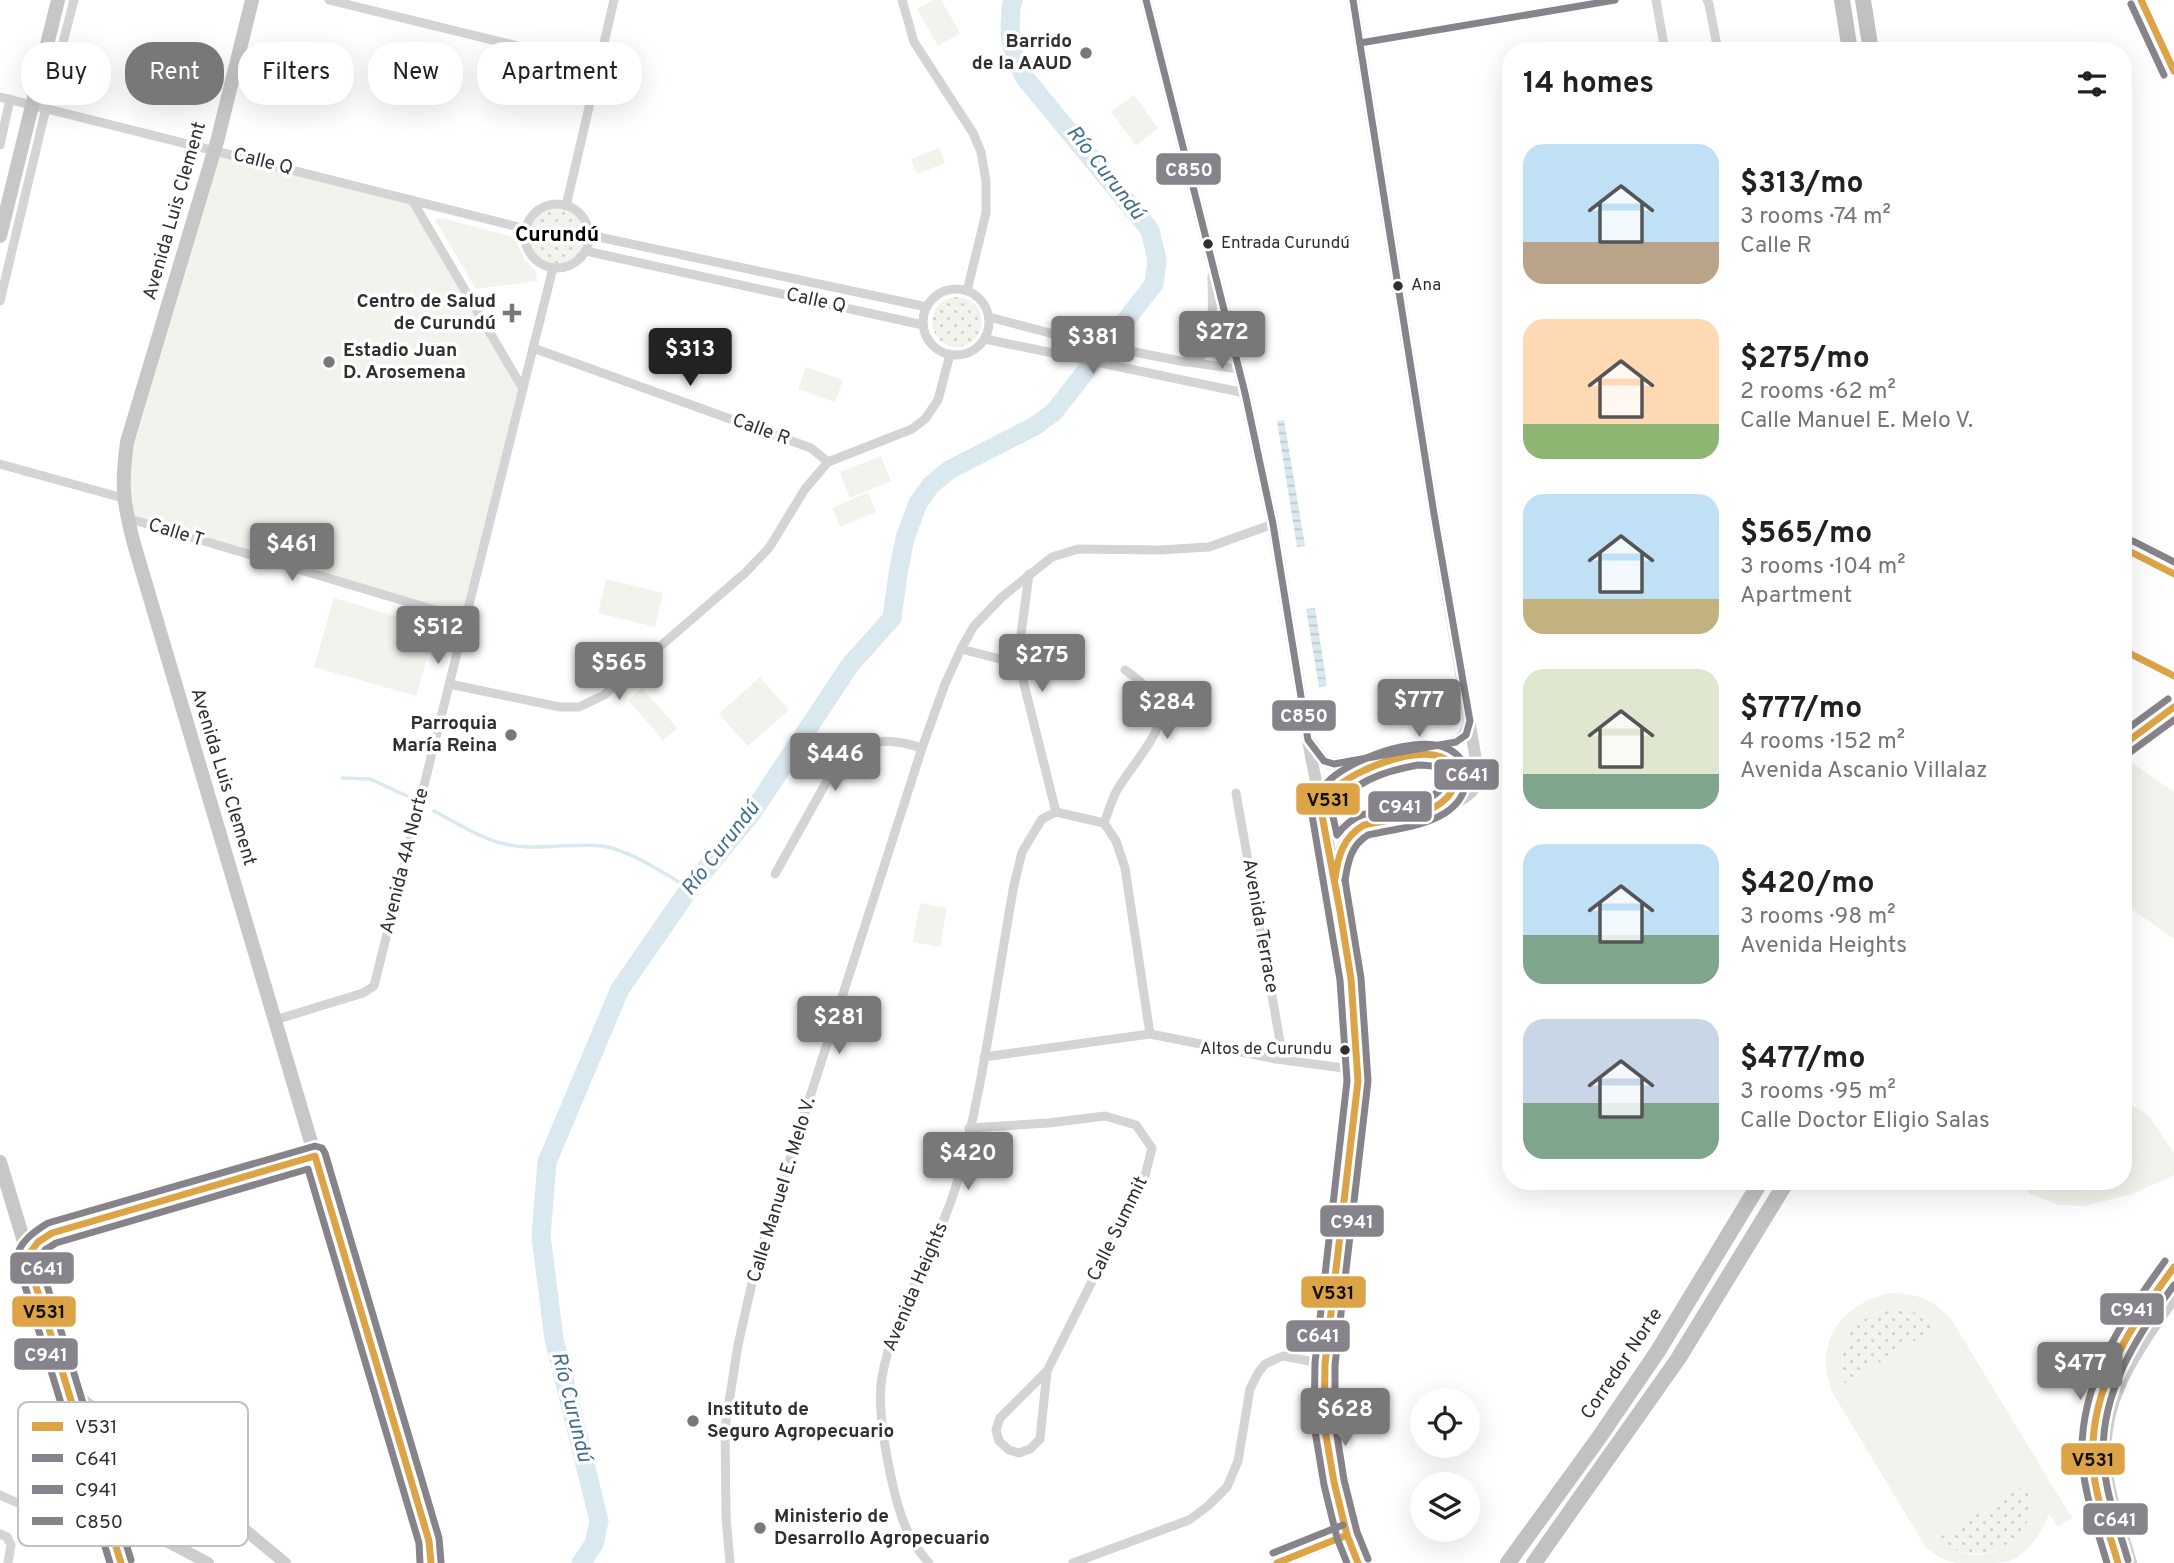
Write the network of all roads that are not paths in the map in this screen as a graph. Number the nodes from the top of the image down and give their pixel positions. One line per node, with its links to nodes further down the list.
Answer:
1 (58, 0): 25 (main road)
2 (74, 0): 25 (street)
3 (252, 0): 27 (main road, Avenida Luis Clement)
4 (329, 0): 15 (street)
5 (614, 0): 16 (street)
6 (902, 0): 36 (street)
7 (1146, 0): 34 (main road)
8 (1353, 0): 21 (main road)
9 (1615, 0): 14 (street)
10 (1656, 0): 17 (street)
11 (1707, 0): 18 (street)
12 (1842, 0): 19 (highway)
13 (1863, 0): 20 (highway)
14 (1591, 2): 21 (street)
15 (501, 42)
16 (604, 42)
17 (1663, 42)
18 (1716, 42)
19 (1849, 42)
20 (1870, 42)
21 (1360, 43): 60 (main road)
22 (0, 97): 23 (street, Calle Q)
23 (10, 99): 25 (street, Calle Q); 26 (street)
24 (590, 105): 29 (street)
25 (39, 106): 27 (street, Calle Q); 32 (main road); 37 (street)
26 (0, 145)
27 (214, 149): 28 (street, Calle Q); 50 (main road, Avenida Luis Clement)
28 (412, 200): 30 (street, Calle Q); 46 (street)
29 (566, 206): 30 (street); 31 (street)
30 (526, 229): 35 (street)
31 (589, 235): 33 (street); 38 (street, Calle Q)
32 (0, 236)
33 (586, 251): 35 (street); 40 (street, Calle Q)
34 (1212, 267): 44 (street); 45 (main road)
35 (553, 268): 42 (street, Avenida 4A Norte)
36 (967, 291): 38 (street); 39 (street)
37 (0, 301)
38 (927, 307): 40 (street)
39 (989, 317): 41 (street); 44 (street)
40 (923, 324): 43 (street)
41 (985, 339): 43 (street); 47 (street)
42 (533, 348): 46 (street, Avenida 4A Norte); 48 (street, Calle R)
43 (950, 354): 48 (street)
44 (1185, 362): 45 (street)
45 (1239, 369): 47 (main road)
46 (523, 389): 54 (street, Avenida 4A Norte)
47 (1245, 393): 52 (main road)
48 (828, 462): 58 (street)
49 (0, 464): 50 (street)
50 (123, 498): 51 (main road, Avenida Luis Clement)
51 (127, 518): 54 (street, Calle T); 71 (main road, Avenida Luis Clement)
52 (1273, 524): 53 (street, Calle Manuel E. Melo V.); 62 (main road)
53 (1029, 575): 55 (street, Calle Manuel E. Melo V.); 56 (street)
54 (465, 619): 58 (street, Avenida 4A Norte)
55 (961, 649): 56 (street); 63 (street, Calle Manuel E. Melo V.)
56 (1019, 664): 67 (street)
57 (1125, 670): 68 (street)
58 (449, 684): 71 (street, Avenida 4A Norte)
59 (2174, 707): 61 (street)
60 (1470, 721): 62 (main road); 65 (main road)
61 (2132, 737)
62 (1308, 740): 66 (main road)
63 (922, 748): 69 (street); 100 (street, Calle Manuel E. Melo V.)
64 (1236, 793): 74 (street, Avenida Terrace)
65 (1432, 808): 66 (main road); 70 (main road)
66 (1321, 810): 70 (main road)
67 (1056, 812): 68 (street); 73 (street, Avenida Heights)
68 (1104, 823): 72 (street)
69 (775, 873)
70 (1335, 878): 75 (main road)
71 (275, 1020): 99 (main road, Avenida Luis Clement)
72 (1150, 1034): 73 (street); 74 (street)
73 (984, 1057): 76 (street, Avenida Heights)
74 (1276, 1059): 75 (street)
75 (1358, 1070): 82 (main road)
76 (969, 1128): 83 (street, Calle Summit); 101 (street, Avenida Heights)
77 (0, 1162): 84 (main road)
78 (1756, 1190): 104 (highway, Corredor Norte)
79 (1781, 1190): 105 (highway)
80 (2174, 1267): 106 (main road)
81 (2174, 1297): 107 (main road)
82 (1325, 1364): 90 (main road); 102 (street)
83 (1047, 1371): 83 (street)
84 (68, 1389): 85 (main road); 86 (main road)
85 (72, 1402)
86 (85, 1402)
87 (0, 1495): 88 (street)
88 (18, 1504)
89 (248, 1532): 98 (main road)
90 (1347, 1535): 94 (main road); 103 (main road)
91 (4, 1536): 95 (street)
92 (116, 1546): 96 (main road)
93 (176, 1546): 97 (main road)
94 (1356, 1561)
95 (8, 1563)
96 (121, 1563)
97 (208, 1563)
98 (285, 1563)
99 (430, 1563)
100 (730, 1563)
101 (929, 1563)
102 (1073, 1563)
103 (1277, 1563)
104 (1507, 1563)
105 (1534, 1563)
106 (2118, 1563)
107 (2131, 1563)

